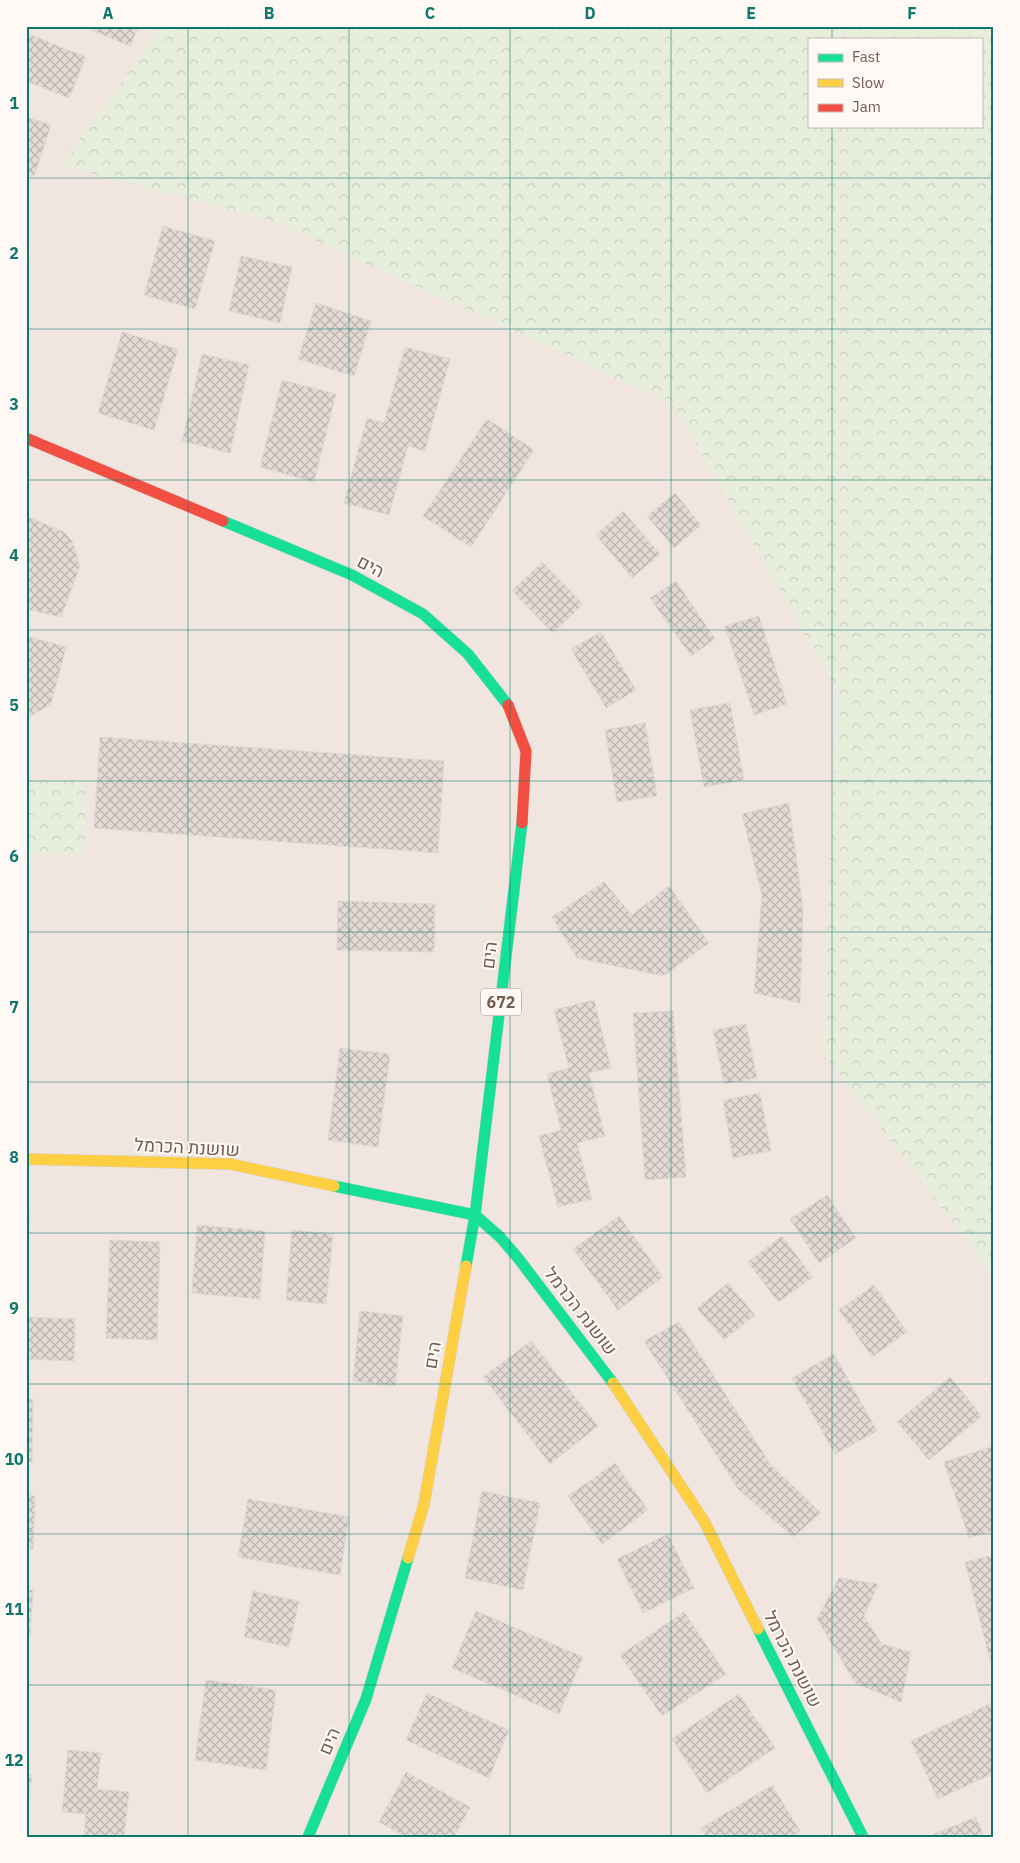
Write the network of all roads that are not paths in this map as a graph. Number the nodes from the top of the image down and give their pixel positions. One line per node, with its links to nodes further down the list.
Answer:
1 (26, 438): 3 (main road, הים / 672)
2 (26, 1158): 3 (main road, שושנת הכרמל)
3 (475, 1215): 4 (main road, הים / 672); 5 (main road, שושנת הכרמל)
4 (308, 1837)
5 (863, 1837)

